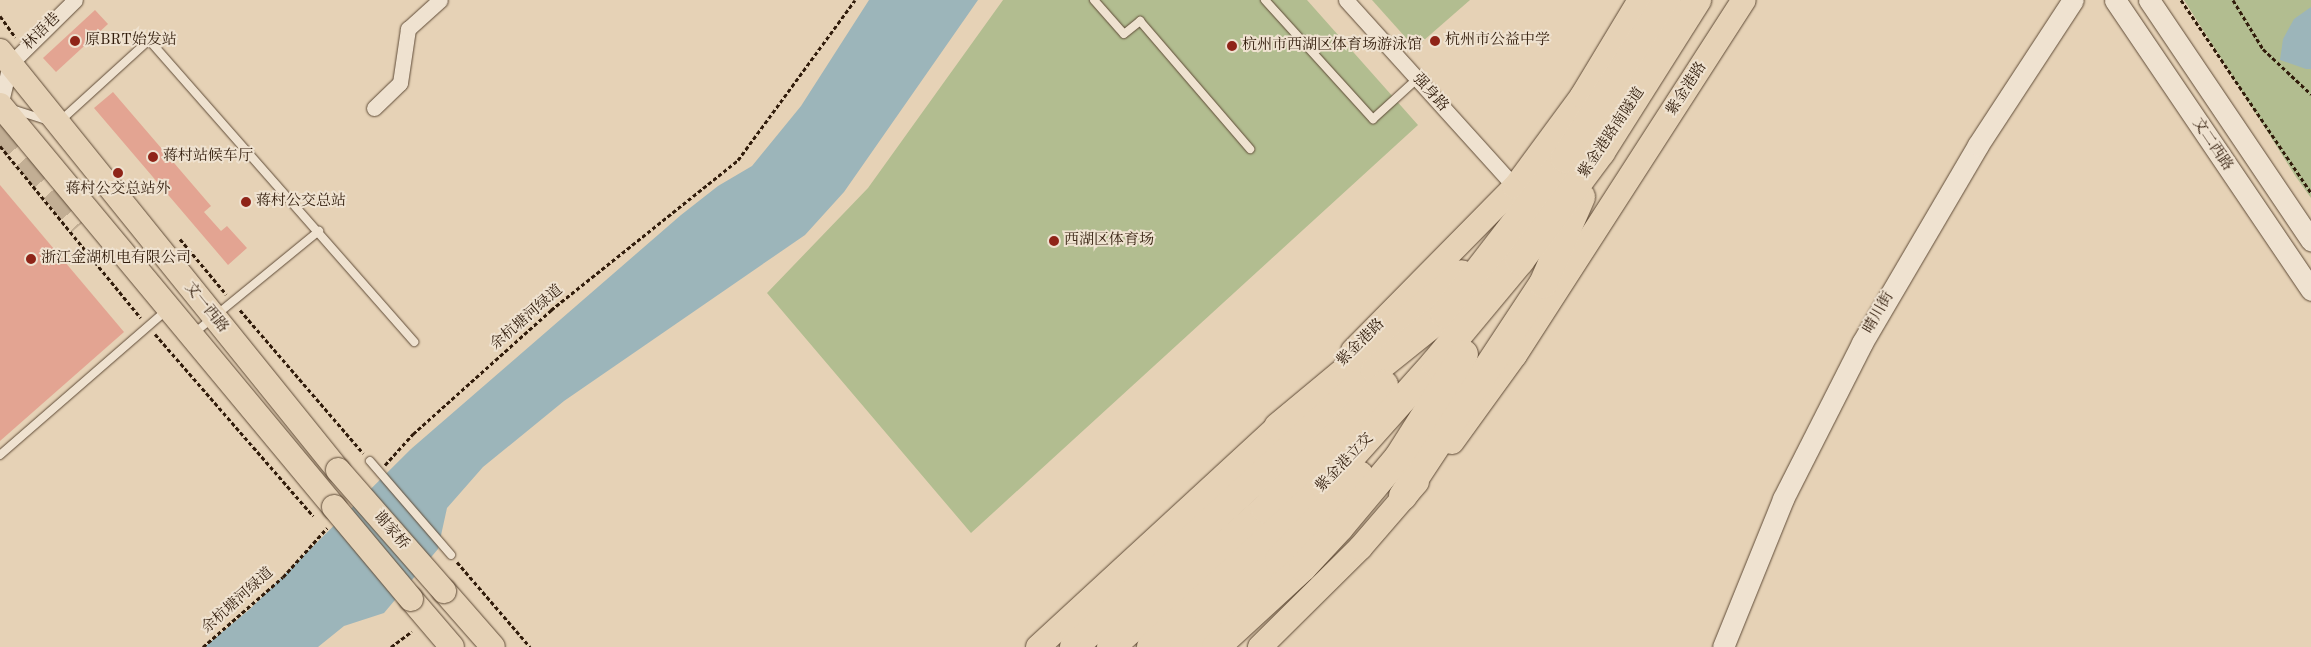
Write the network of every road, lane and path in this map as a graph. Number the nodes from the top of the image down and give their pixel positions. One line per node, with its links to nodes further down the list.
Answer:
1 (75, 0): 17 (street, 林语巷)
2 (440, 0): 21 (street)
3 (855, 0): 43 (path, 余杭塘河绿道)
4 (1094, 0): 23 (lane)
5 (1265, 0): 18 (lane)
6 (1346, 0): 18 (street, 强身路)
7 (1640, 0): 25 (main road, 紫金港路)
8 (1667, 0): 29 (highway, 紫金港路南隧道)
9 (1697, 0): 24 (highway, 紫金港路南隧道)
10 (1744, 0): 45 (main road, 紫金港路)
11 (2073, 0): 63 (street, 晴川街)
12 (2115, 0): 32 (street, 文二西路)
13 (2149, 0): 30 (street, 文二西路)
14 (2182, 0): 26 (path)
15 (2233, 0): 19 (path)
16 (0, 16): 17 (path)
17 (11, 55): 20 (street); 22 (main road, 文一西路)
18 (1417, 79): 25 (street, 强身路)
19 (2311, 94)
20 (0, 105): 22 (lane); 34 (main road, 文一西路)
21 (374, 108)
22 (57, 124): 27 (lane); 36 (main road, 文一西路)
23 (1250, 149)
24 (1601, 152): 31 (highway, 紫金港路南隧道); 45 (highway)
25 (1515, 187): 39 (main road, 紫金港路)
26 (2311, 193)
27 (319, 231): 33 (lane); 38 (lane)
28 (174, 233): 33 (path)
29 (1507, 237): 35 (highway); 39 (highway)
30 (2311, 240)
31 (1520, 261): 46 (highway, 紫金港立交); 46 (highway)
32 (2311, 290)
33 (233, 301): 36 (lane); 41 (path)
34 (169, 308): 37 (main road, 文一西路); 40 (lane)
35 (1445, 314): 57 (highway); 58 (highway, 紫金港立交)
36 (214, 317): 37 (lane); 42 (main road, 文一西路)
37 (191, 335): 47 (main road, 文一西路)
38 (414, 342)
39 (1278, 427): 56 (main road, 紫金港路)
40 (0, 455)
41 (370, 461): 49 (lane, bridge)
42 (338, 470): 54 (main road, 谢家桥, bridge)
43 (381, 470)
44 (289, 487): 48 (path)
45 (1403, 496): 62 (main road, 紫金港路)
46 (1331, 508): 59 (highway, 紫金港立交); 60 (highway); 61 (highway)
47 (335, 514): 51 (path, 余杭塘河绿道); 53 (main road, 谢家桥, bridge)
48 (325, 530)
49 (451, 555): 55 (path)
50 (412, 631): 52 (path)
51 (203, 647)
52 (391, 647)
53 (452, 647)
54 (493, 647)
55 (530, 647)
56 (1038, 647)
57 (1074, 647)
58 (1111, 647)
59 (1151, 647)
60 (1184, 647)
61 (1216, 647)
62 (1260, 647)
63 (1724, 647)

